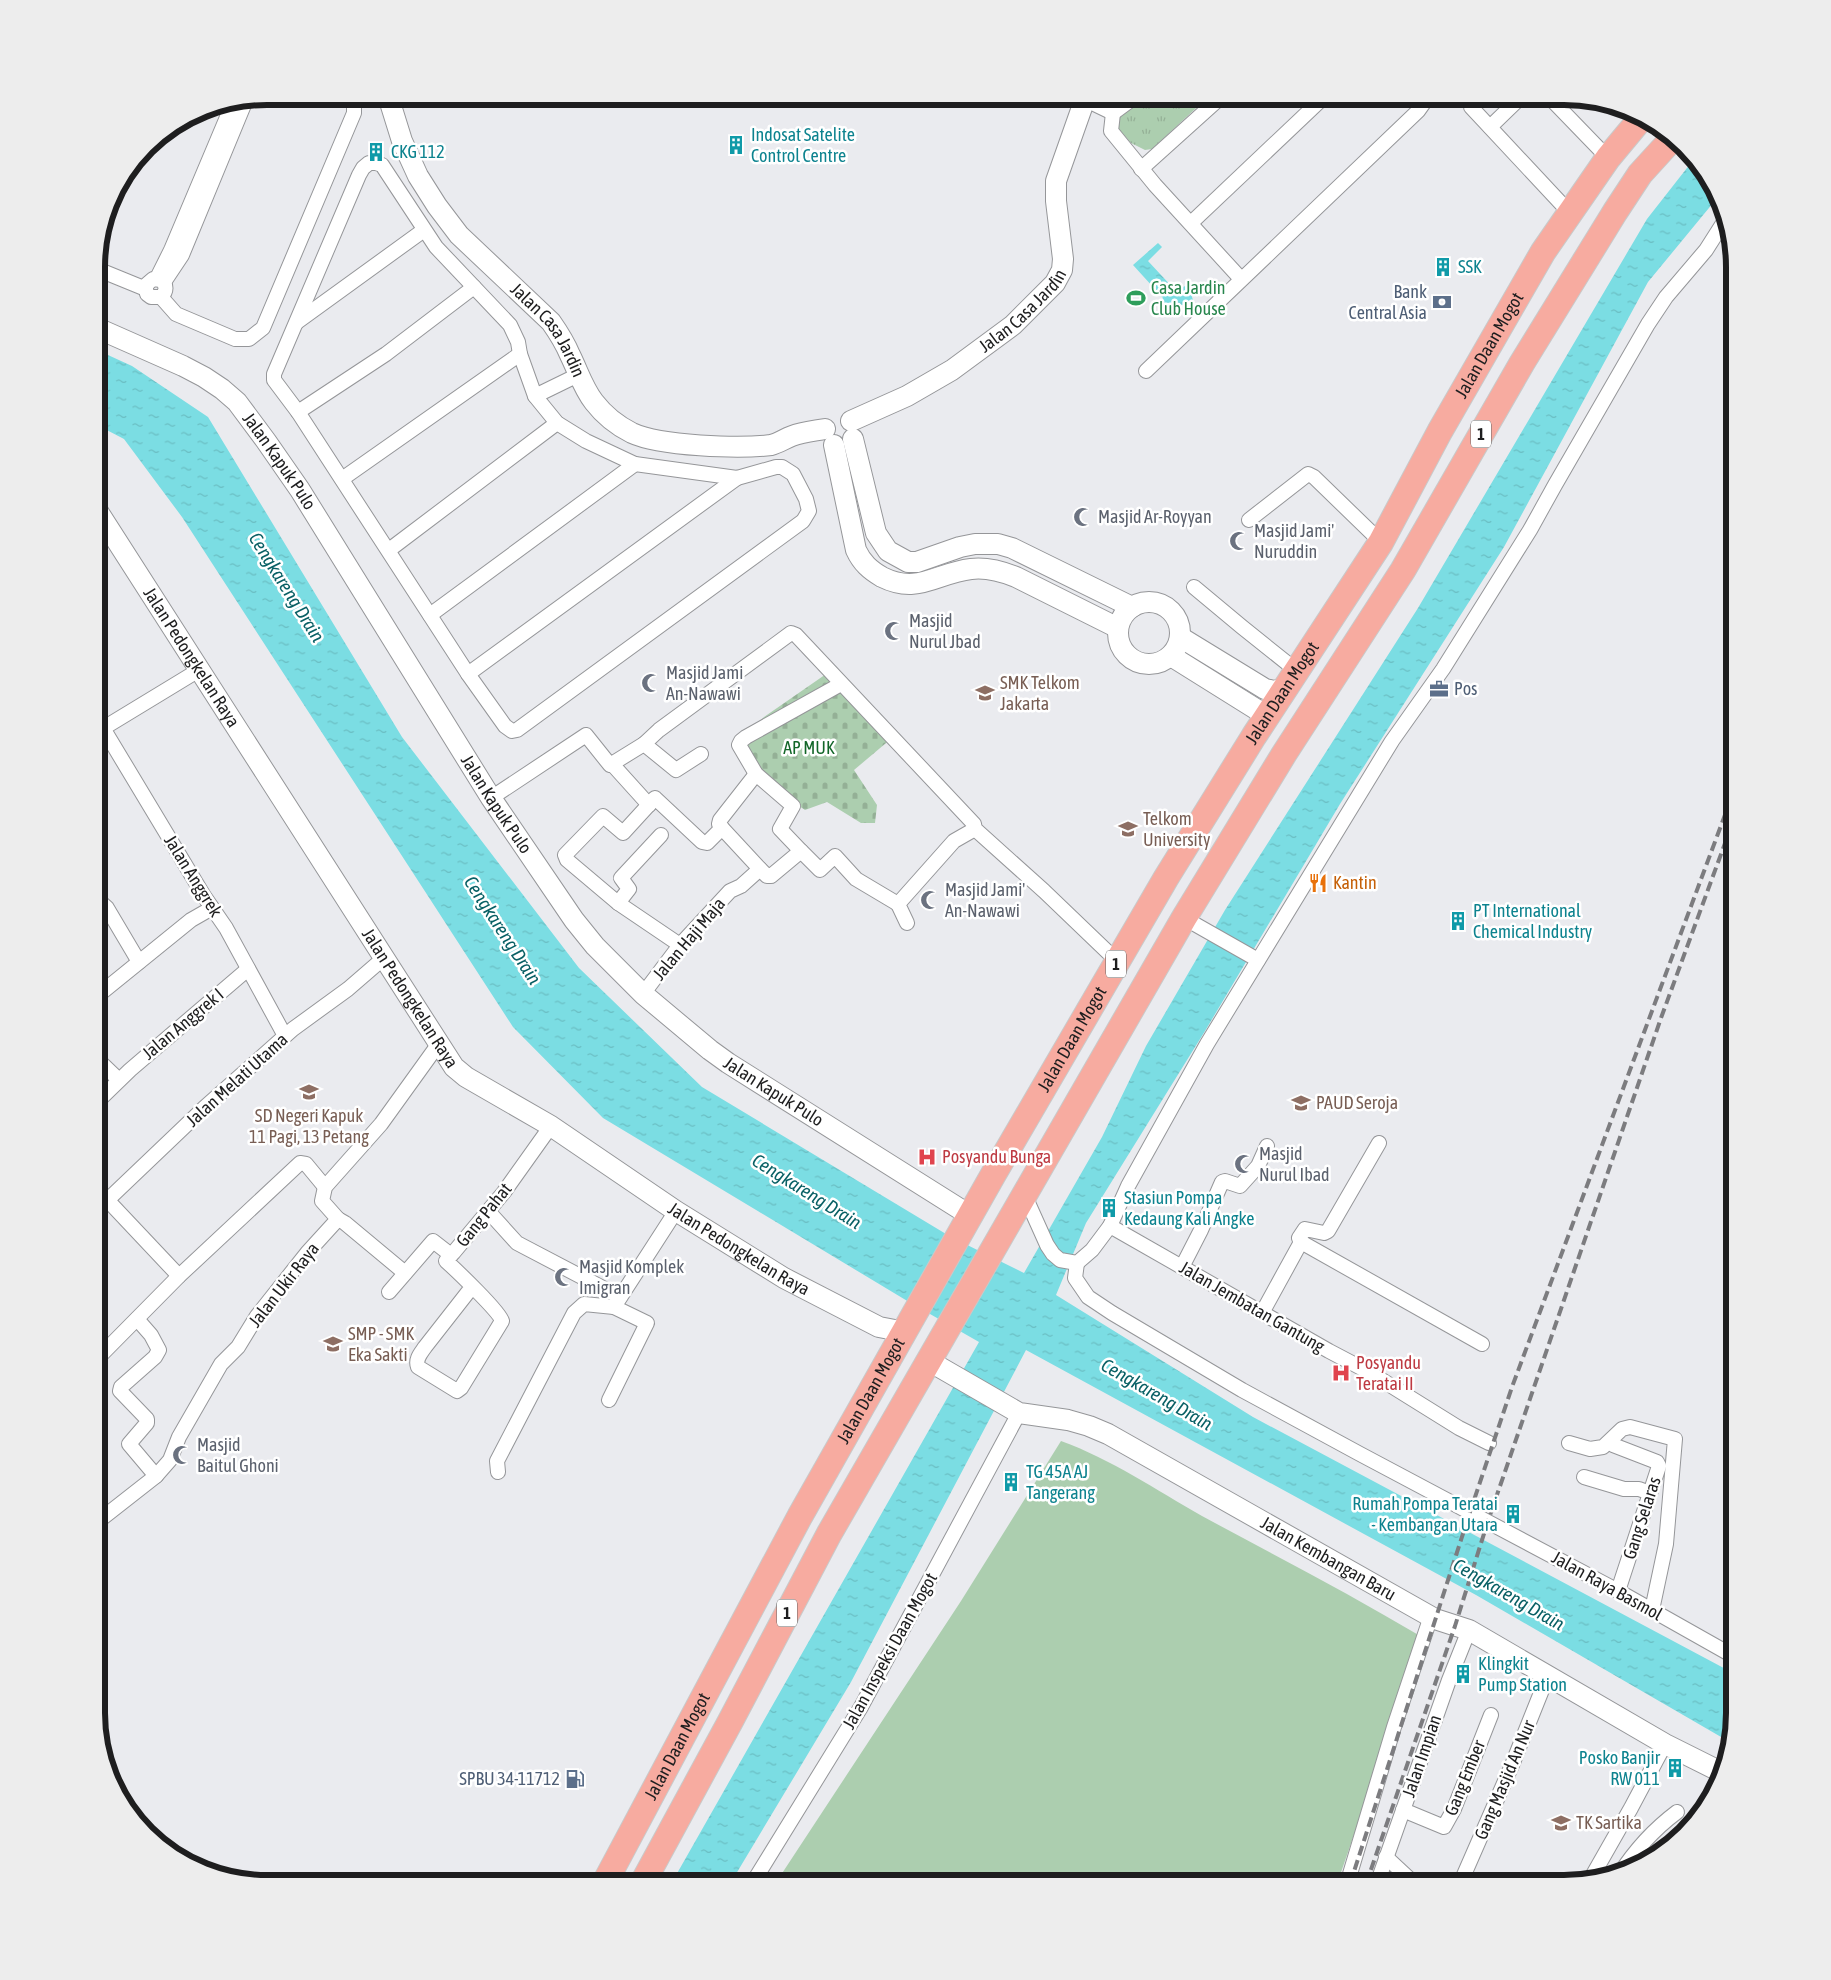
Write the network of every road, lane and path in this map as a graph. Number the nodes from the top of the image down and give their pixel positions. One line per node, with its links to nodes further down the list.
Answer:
1 (354, 105): 27 (street)
2 (391, 105): 33 (main road, Jalan Casa Jardin)
3 (1083, 105): 37 (main road, Jalan Casa Jardin)
4 (1098, 105): 14 (street)
5 (1124, 105): 14 (street)
6 (1210, 105): 19 (street)
7 (1315, 105): 21 (street)
8 (1422, 105): 26 (street)
9 (1513, 105): 16 (street)
10 (1557, 105): 18 (street)
11 (1471, 106): 16 (street)
12 (243, 107): 27 (street)
13 (230, 109): 27 (street)
14 (1113, 114): 19 (street)
15 (1637, 123): 18 (highway, Jalan Daan Mogot / 1)
16 (1490, 127): 20 (street)
17 (1668, 143): 44 (highway, Jalan Daan Mogot / 1)
18 (1608, 158): 20 (highway, Jalan Daan Mogot / 1)
19 (1141, 169): 21 (street)
20 (1570, 213): 43 (highway, Jalan Daan Mogot / 1)
21 (1191, 223): 26 (street)
22 (1721, 227): 80 (street)
23 (424, 230): 28 (street); 29 (street); 29 (street)
24 (105, 262): 27 (street)
25 (105, 271): 27 (street)
26 (1241, 279): 32 (street)
27 (154, 283)
28 (474, 287): 31 (street); 35 (street)
29 (296, 322): 35 (street)
30 (105, 332): 65 (main road, Jalan Kapuk Pulo)
31 (520, 354): 34 (street); 40 (street)
32 (1146, 371)
33 (578, 375): 34 (street); 37 (main road, Jalan Casa Jardin)
34 (535, 396): 36 (street)
35 (298, 412): 40 (street)
36 (557, 423): 38 (street); 45 (street)
37 (838, 435): 48 (main road); 50 (main road)
38 (635, 464): 39 (street); 49 (street)
39 (737, 478): 54 (street); 54 (street)
40 (342, 479): 45 (street)
41 (1249, 520): 43 (street)
42 (105, 523): 53 (main road, Jalan Pedongkelan Raya)
43 (1381, 541): 44 (highway); 46 (highway); 55 (highway, Jalan Daan Mogot / 1)
44 (1416, 546): 46 (highway, Jalan Daan Mogot / 1)
45 (389, 550): 49 (street)
46 (1403, 570): 59 (highway, Jalan Daan Mogot / 1)
47 (1194, 587): 55 (street)
48 (1132, 607): 50 (main road); 51 (main road)
49 (430, 615): 54 (street)
50 (1118, 628): 52 (main road)
51 (1180, 637): 52 (main road); 55 (main road)
52 (1171, 656): 57 (main road)
53 (199, 670): 58 (street); 79 (main road, Jalan Pedongkelan Raya)
54 (468, 674)
55 (1291, 679): 57 (highway, Jalan Daan Mogot / 1)
56 (842, 684): 61 (street); 64 (street); 68 (street)
57 (1267, 716): 59 (highway); 81 (highway, Jalan Daan Mogot / 1)
58 (105, 722)
59 (1297, 734): 77 (highway, Jalan Daan Mogot / 1)
60 (105, 737): 75 (street, Jalan Anggrek)
61 (644, 744): 62 (street); 63 (street)
62 (701, 754)
63 (612, 764): 65 (street); 66 (street)
64 (756, 774): 67 (street); 70 (street)
65 (491, 798): 85 (main road, Jalan Kapuk Pulo)
66 (649, 805): 67 (street); 72 (street)
67 (722, 828): 71 (street)
68 (975, 829): 73 (street); 81 (street)
69 (661, 835): 72 (street)
70 (801, 851): 71 (street); 73 (street)
71 (760, 869): 78 (street, Jalan Haji Maja)
72 (618, 904): 78 (street)
73 (898, 904): 76 (street)
74 (105, 906): 82 (street)
75 (212, 908): 82 (street); 83 (street, Jalan Anggrek)
76 (907, 923)
77 (1193, 924): 80 (street); 95 (highway, Jalan Daan Mogot / 1)
78 (680, 945): 85 (street, Jalan Haji Maja)
79 (385, 957): 86 (street, Jalan Melati Utama); 87 (main road, Jalan Pedongkelan Raya)
80 (1255, 958): 103 (street)
81 (1118, 961): 102 (highway, Jalan Daan Mogot / 1)
82 (139, 962): 84 (street)
83 (248, 969): 86 (street, Jalan Anggrek); 89 (street, Jalan Anggrek I)
84 (105, 990)
85 (644, 994): 102 (main road, Jalan Kapuk Pulo)
86 (285, 1036): 97 (street, Jalan Melati Utama)
87 (440, 1042): 91 (main road, Jalan Pedongkelan Raya); 94 (street)
88 (105, 1067): 89 (street)
89 (119, 1080): 90 (street, Jalan Anggrek I)
90 (105, 1094)
91 (551, 1126): 99 (street, Gang Pahat); 100 (main road, Jalan Pedongkelan Raya)
92 (1379, 1143): 104 (street)
93 (1268, 1146): 107 (street)
94 (325, 1188): 101 (street); 109 (street)
95 (1025, 1196): 106 (street); 118 (highway, Jalan Daan Mogot / 1)
96 (105, 1197): 97 (street)
97 (108, 1200): 98 (street, Jalan Melati Utama); 109 (street)
98 (105, 1203)
99 (488, 1211): 105 (street, Gang Pahat); 112 (street)
100 (676, 1211): 112 (street); 115 (main road, Jalan Pedongkelan Raya)
101 (338, 1219): 108 (street); 125 (street, Jalan Ukir Raya)
102 (965, 1226): 115 (highway, Jalan Daan Mogot / 1)
103 (1110, 1226): 106 (street); 107 (street, Jalan Jembatan Gantung)
104 (1301, 1242): 113 (street); 116 (street)
105 (452, 1255): 108 (street, Gang Pahat); 110 (street)
106 (1074, 1263): 129 (street, Jalan Raya Basmol)
107 (1182, 1267): 113 (street, Jalan Jembatan Gantung)
108 (405, 1273): 111 (street, Gang Pahat)
109 (179, 1276): 114 (street)
110 (472, 1287): 110 (street)
111 (389, 1292)
112 (617, 1302): 119 (street); 124 (street)
113 (1262, 1313): 121 (street, Jalan Jembatan Gantung)
114 (137, 1319): 117 (street); 125 (street)
115 (903, 1336): 143 (highway, Jalan Daan Mogot / 1)
116 (1482, 1344)
117 (105, 1351)
118 (939, 1360): 120 (main road, Jalan Kembangan Baru); 144 (highway, Jalan Daan Mogot / 1)
119 (609, 1400)
120 (1013, 1410): 131 (main road, Jalan Kembangan Baru); 145 (street, Jalan Inspeksi Daan Mogot)
121 (1489, 1443)
122 (1569, 1443): 130 (street)
123 (1613, 1445): 127 (street, Gang Selaras)
124 (498, 1472)
125 (156, 1476): 128 (street, Jalan Ukir Raya)
126 (1584, 1477): 127 (street)
127 (1650, 1493): 129 (street, Gang Selaras)
128 (105, 1516)
129 (1618, 1590): 130 (street, Jalan Raya Basmol)
130 (1652, 1610): 133 (street, Jalan Raya Basmol)
131 (1432, 1616): 132 (main road, Jalan Kembangan Baru); 146 (street)
132 (1469, 1630): 134 (main road, Jalan Kembangan Baru); 138 (street, Jalan Impian)
133 (1726, 1652)
134 (1548, 1675): 136 (main road, Jalan Kembangan Baru); 149 (street, Gang Masjid An Nur)
135 (1491, 1715): 138 (street, Gang Ember)
136 (1665, 1744): 137 (main road, Jalan Kembangan Baru); 142 (street)
137 (1715, 1769)
138 (1404, 1810): 140 (street, Jalan Impian)
139 (1677, 1812): 141 (street)
140 (1386, 1857): 147 (street, Jalan Impian); 148 (street)
141 (1628, 1861)
142 (1594, 1872)
143 (609, 1875)
144 (647, 1875)
145 (758, 1875)
146 (1350, 1875)
147 (1380, 1875)
148 (1405, 1875)
149 (1464, 1875)

